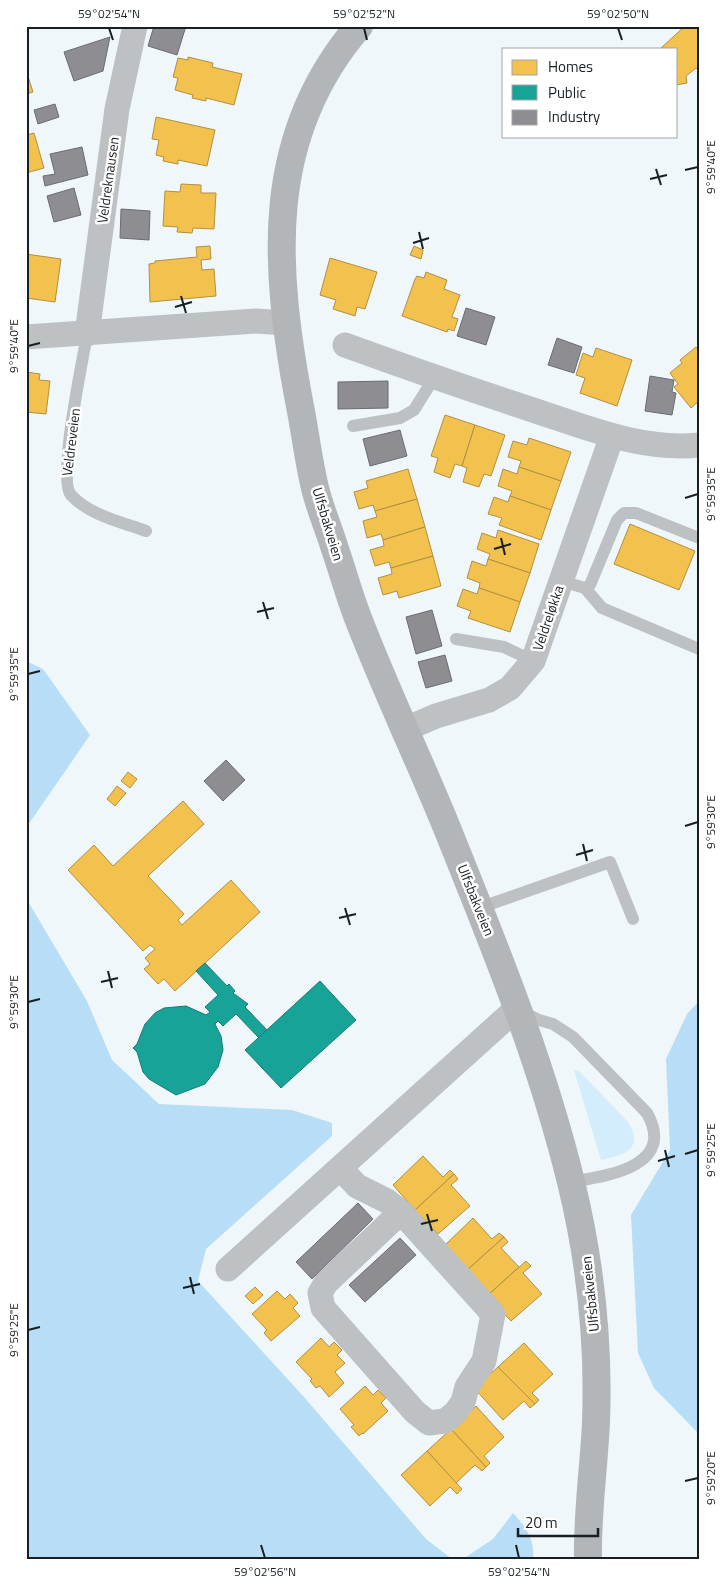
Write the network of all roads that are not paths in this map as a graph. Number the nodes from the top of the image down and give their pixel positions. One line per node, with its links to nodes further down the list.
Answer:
1 (135, 26): 4 (street, Veldreknausen)
2 (359, 26): 3 (street, Ulfsbakveien)
3 (286, 323): 4 (street); 18 (street, Ulfsbakveien)
4 (87, 334): 5 (street); 11 (lane, Veldreveien)
5 (26, 337)
6 (345, 345): 7 (street)
7 (434, 378): 8 (lane); 9 (street)
8 (353, 426)
9 (612, 436): 10 (street); 13 (street, Veldreløkka)
10 (699, 445)
11 (146, 531)
12 (699, 538): 14 (lane)
13 (560, 581): 14 (lane); 17 (street, Veldreløkka)
14 (585, 588): 16 (lane)
15 (456, 639): 17 (lane)
16 (699, 649)
17 (533, 661): 18 (street, Veldreløkka)
18 (406, 729): 19 (street, Ulfsbakveien)
19 (479, 908): 20 (lane); 21 (street, Ulfsbakveien)
20 (634, 920)
21 (516, 1009): 22 (street); 23 (street, Ulfsbakveien); 23 (lane)
22 (341, 1170): 24 (street); 25 (street)
23 (571, 1182): 26 (street, Ulfsbakveien)
24 (401, 1212): 24 (street)
25 (228, 1269)
26 (588, 1559)

